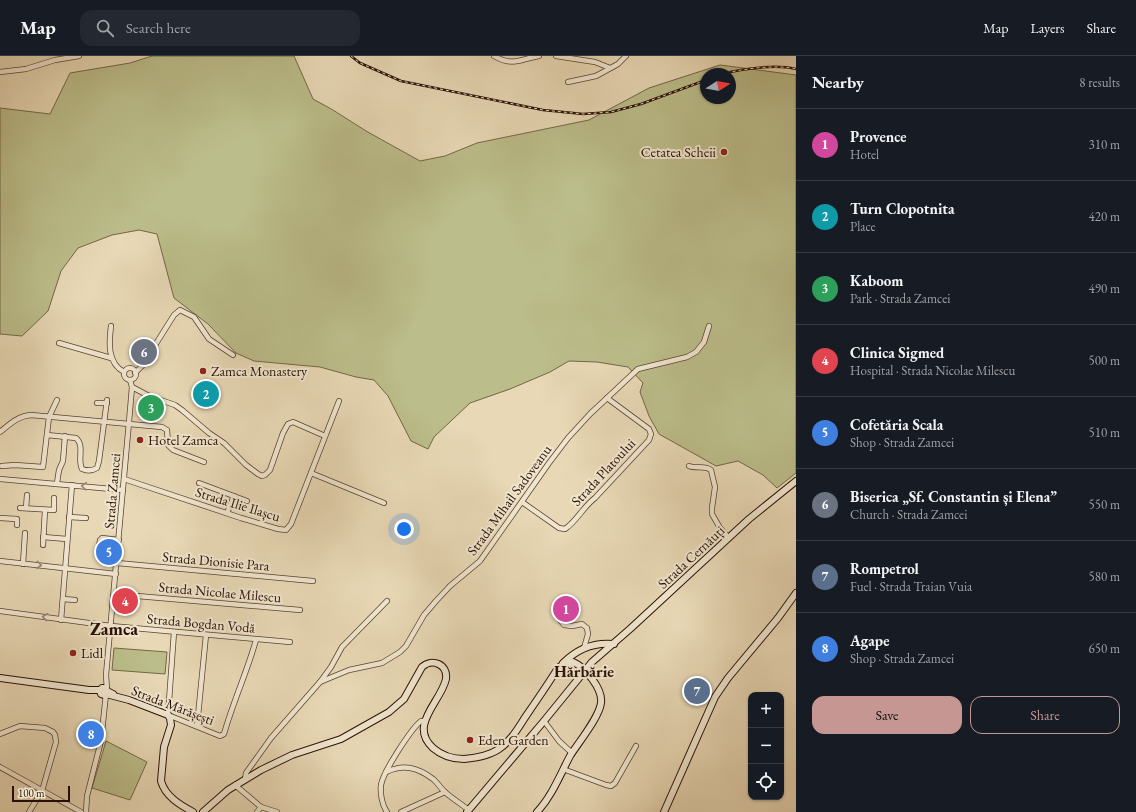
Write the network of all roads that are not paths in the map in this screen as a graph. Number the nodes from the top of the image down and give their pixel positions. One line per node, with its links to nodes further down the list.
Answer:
1 (79, 56): 7 (street)
2 (494, 56): 3 (street)
3 (539, 56)
4 (556, 56): 6 (street)
5 (626, 56): 6 (street)
6 (610, 68): 8 (street)
7 (0, 72)
8 (568, 82)
9 (111, 326): 13 (street)
10 (710, 326): 18 (street, Strada Mihail Sadoveanu)
11 (58, 343): 13 (street)
12 (234, 355): 15 (street)
13 (111, 358): 14 (street)
14 (124, 372): 15 (street); 16 (street)
15 (136, 372): 16 (street)
16 (130, 380): 17 (street, Strada Zamcei)
17 (132, 387): 24 (street, Strada Zamcei); 28 (street)
18 (607, 398): 44 (street, Strada Mihail Sadoveanu); 44 (street, Strada Platoului)
19 (57, 400): 22 (street)
20 (339, 401): 28 (street, Strada Ilie Ilașcu)
21 (97, 402): 23 (street)
22 (49, 417): 23 (street); 25 (street); 26 (street)
23 (104, 422): 24 (street); 27 (street)
24 (129, 424): 29 (street); 34 (street, Strada Zamcei)
25 (0, 432)
26 (47, 435): 27 (street); 30 (street)
27 (65, 436): 37 (street)
28 (325, 436): 32 (street, Strada Ilie Ilașcu)
29 (204, 462)
30 (2, 466)
31 (689, 466): 56 (street)
32 (311, 473): 45 (street); 49 (street, Strada Ilie Ilașcu)
33 (0, 479): 37 (street)
34 (124, 479): 39 (street, Strada Zamcei); 49 (street, Strada Ilie Ilașcu)
35 (796, 480): 56 (street, Strada Cernăuți)
36 (199, 483): 41 (street)
37 (57, 484): 38 (street)
38 (72, 485): 39 (street, one-way to 38); 50 (street)
39 (123, 490): 58 (street, Strada Zamcei)
40 (26, 495): 47 (street)
41 (234, 496): 43 (street); 49 (street)
42 (54, 498): 48 (street)
43 (248, 501)
44 (522, 502): 87 (street, Strada Mihail Sadoveanu)
45 (384, 503)
46 (20, 508): 47 (street)
47 (26, 508): 48 (street)
48 (45, 510): 55 (street)
49 (227, 513)
50 (69, 517): 52 (street); 57 (street)
51 (0, 518): 53 (street)
52 (86, 518)
53 (17, 525)
54 (25, 533): 63 (street)
55 (43, 537): 57 (street); 59 (street)
56 (729, 538): 81 (street, Strada Cernăuți)
57 (67, 539): 64 (street)
58 (119, 540): 60 (street); 62 (street, Strada Zamcei)
59 (43, 545)
60 (99, 546)
61 (0, 561): 63 (street)
62 (117, 563): 65 (street, Strada Zamcei); 66 (street, Strada Dionisie Para)
63 (23, 564): 64 (street, one-way to 64)
64 (65, 568): 65 (street); 69 (street)
65 (116, 574): 68 (street, Strada Zamcei)
66 (313, 581)
67 (796, 593): 115 (street)
68 (114, 594): 72 (street, Strada Nicolae Milescu); 76 (street, Strada Zamcei)
69 (63, 599): 70 (street); 75 (street)
70 (75, 600)
71 (387, 601): 87 (street, Strada Mihail Sadoveanu)
72 (300, 610)
73 (0, 611): 75 (street, Strada Bogdan Vodă, one-way to 73)
74 (562, 615): 82 (street)
75 (61, 620): 76 (street, Strada Bogdan Vodă)
76 (111, 626): 77 (street, Strada Bogdan Vodă); 88 (street, Strada Zamcei)
77 (174, 632): 78 (street, Strada Bogdan Vodă); 89 (street)
78 (206, 635): 79 (street, Strada Bogdan Vodă); 92 (street)
79 (256, 640): 80 (street, Strada Bogdan Vodă); 92 (street, Strada Mărășești)
80 (290, 642)
81 (614, 644): 82 (street); 84 (street, Strada Cernăuți)
82 (584, 648): 83 (street)
83 (561, 665): 84 (street); 85 (street)
84 (584, 672): 85 (street); 91 (street, Strada Cernăuți); 95 (street)
85 (554, 676): 90 (street)
86 (0, 678): 88 (street, Strada Mărășești)
87 (320, 682): 99 (street, Strada Mihail Sadoveanu)
88 (104, 692): 89 (street, Strada Mărășești); 107 (street, Strada Zamcei)
89 (168, 715): 92 (street, Strada Mărășești); 108 (street)
90 (425, 721): 98 (street); 99 (street)
91 (544, 721): 95 (street); 104 (street, Strada Cernăuți)
92 (197, 726)
93 (0, 734): 101 (street)
94 (636, 746): 97 (street)
95 (572, 753): 97 (street)
96 (0, 766): 101 (street)
97 (563, 769): 114 (street)
98 (386, 772): 102 (street); 112 (street)
99 (245, 780): 100 (street)
100 (235, 785): 103 (street); 109 (street)
101 (42, 791): 105 (street); 106 (street)
102 (445, 792): 104 (street); 113 (street)
103 (261, 807): 110 (street); 111 (street)
104 (468, 811)
105 (29, 812)
106 (81, 812)
107 (86, 812)
108 (193, 812)
109 (204, 812)
110 (258, 812)
111 (276, 812)
112 (387, 812)
113 (401, 812)
114 (537, 812)
115 (664, 812)

